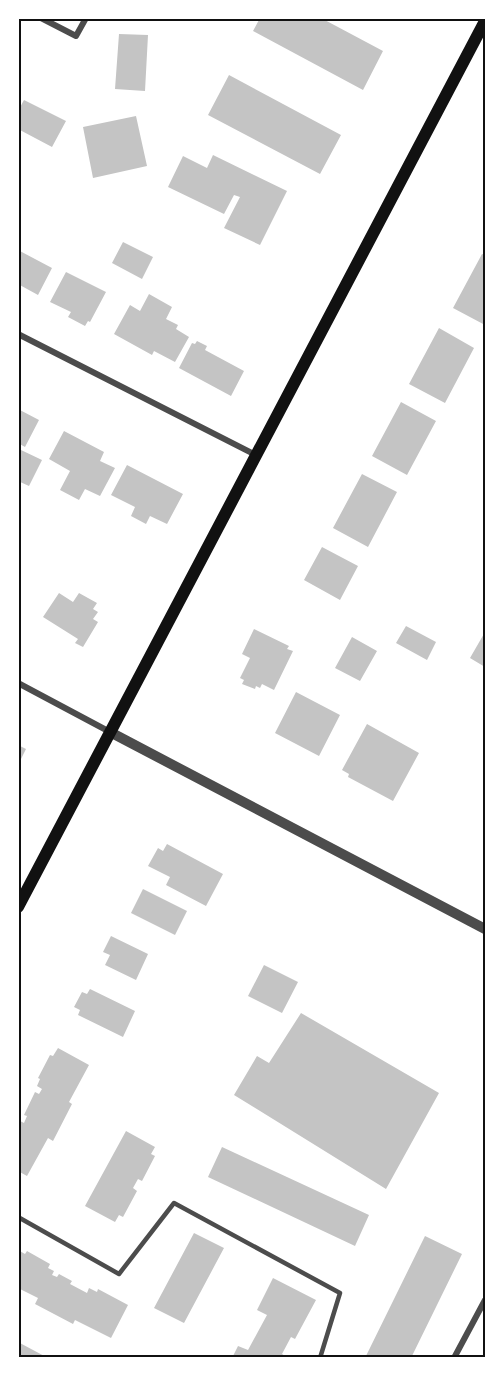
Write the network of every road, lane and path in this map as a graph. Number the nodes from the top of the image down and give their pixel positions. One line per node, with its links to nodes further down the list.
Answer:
1 (41, 18): 2 (street)
2 (86, 18)
3 (485, 21): 5 (main road)
4 (18, 334): 5 (street)
5 (256, 454): 7 (main road)
6 (18, 683): 7 (street)
7 (110, 732): 8 (main road); 9 (street)
8 (18, 907)
9 (485, 929)
10 (18, 1216): 12 (lane)
11 (485, 1299): 13 (street)
12 (320, 1358)
13 (454, 1358)

